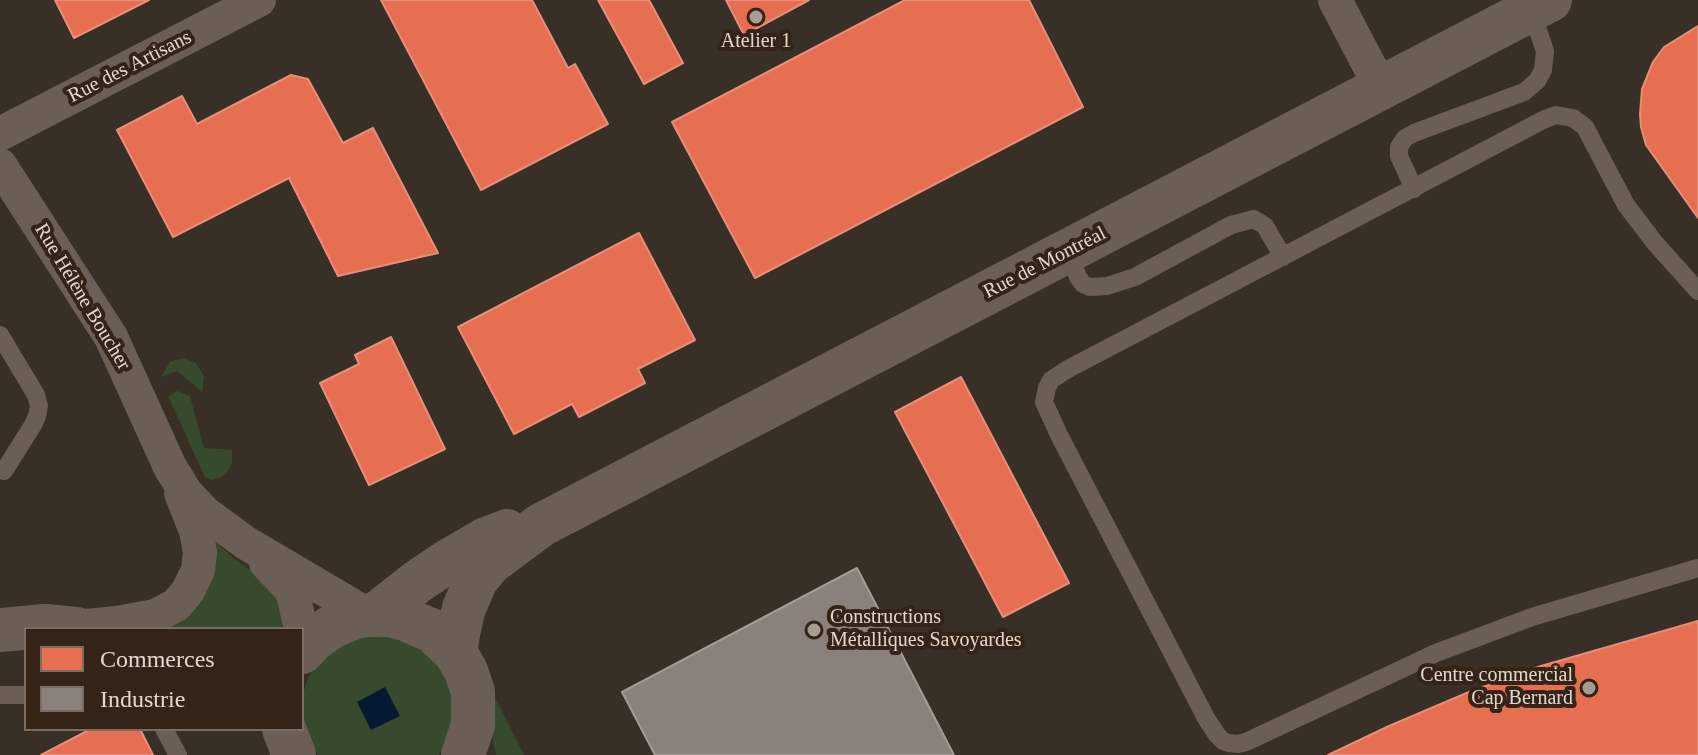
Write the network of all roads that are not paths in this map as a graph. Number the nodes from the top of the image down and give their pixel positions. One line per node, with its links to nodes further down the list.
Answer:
1 (259, 0): 5 (street, Rue des Artisans)
2 (1335, 0): 4 (street)
3 (1540, 5): 4 (street, Rue de Montréal); 7 (lane)
4 (1381, 88): 8 (street, Rue de Montréal)
5 (0, 134)
6 (0, 165): 13 (street, Rue Hélène Boucher)
7 (1414, 189): 9 (lane); 10 (lane)
8 (1068, 251): 9 (lane); 14 (street, Rue de Montréal)
9 (1283, 257): 16 (lane)
10 (1698, 291)
11 (0, 335): 12 (lane)
12 (4, 471)
13 (176, 477): 15 (street, Rue Hélène Boucher); 18 (street, Rue Hélène Boucher)
14 (541, 525): 17 (street, Rue de Montréal); 25 (street, Rue de Montréal)
15 (246, 543): 17 (street, Rue Hélène Boucher); 19 (street, Rue Hélène Boucher)
16 (1698, 568)
17 (372, 615): 23 (street); 25 (street)
18 (94, 627)
19 (301, 627)
20 (24, 628): 21 (street)
21 (0, 630)
22 (24, 640): 24 (street)
23 (304, 640)
24 (0, 644)
25 (455, 652): 29 (street)
26 (0, 695): 27 (lane)
27 (24, 695)
28 (165, 731): 30 (lane)
29 (471, 749)
30 (178, 755)

